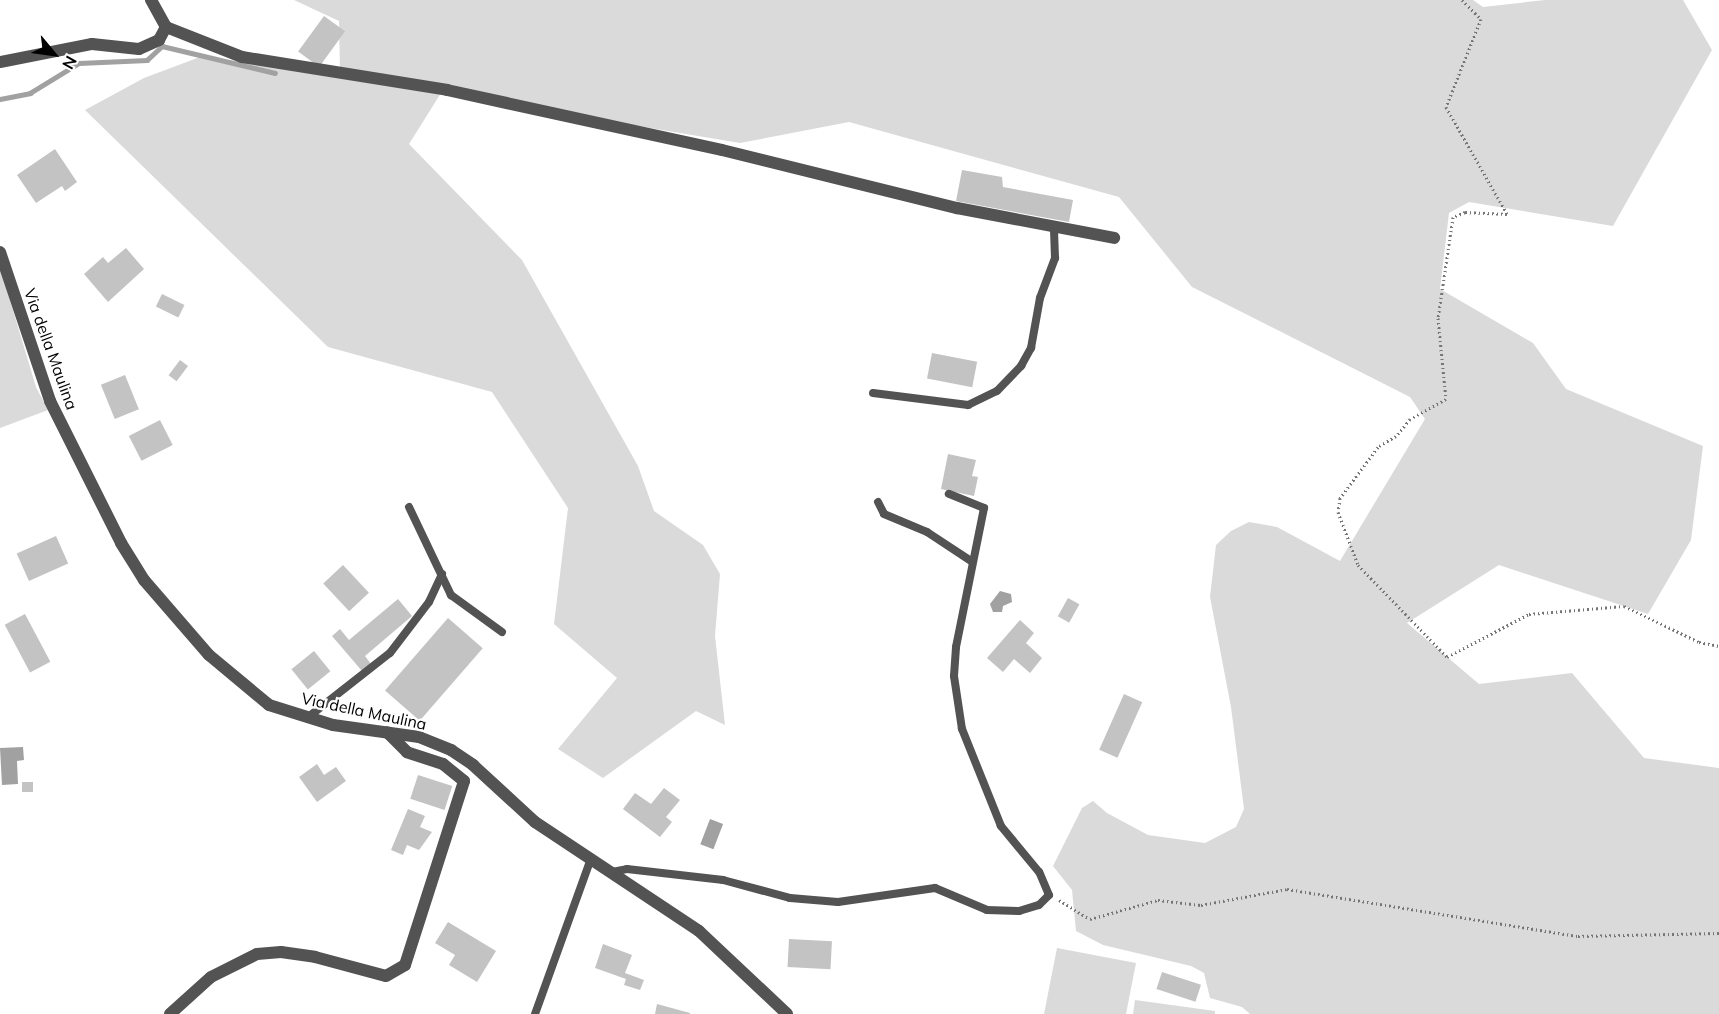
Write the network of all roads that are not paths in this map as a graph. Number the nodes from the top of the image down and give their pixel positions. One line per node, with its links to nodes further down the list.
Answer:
1 (151, 0): 2 (street)
2 (166, 27): 3 (street); 4 (street)
3 (0, 62)
4 (1054, 226): 5 (street); 7 (lane)
5 (1114, 238)
6 (0, 252): 14 (street, Via della Maulina)
7 (873, 393)
8 (949, 494): 11 (lane)
9 (878, 502): 11 (lane)
10 (409, 507): 12 (lane)
11 (971, 561): 17 (lane)
12 (442, 574): 13 (lane); 14 (lane)
13 (502, 632)
14 (307, 718): 15 (street, Via della Maulina)
15 (387, 732): 16 (street, Via della Maulina); 18 (street)
16 (590, 861): 17 (street, Via della Maulina); 19 (lane)
17 (612, 872): 20 (street, Via della Maulina)
18 (170, 1014)
19 (535, 1014)
20 (787, 1014)

